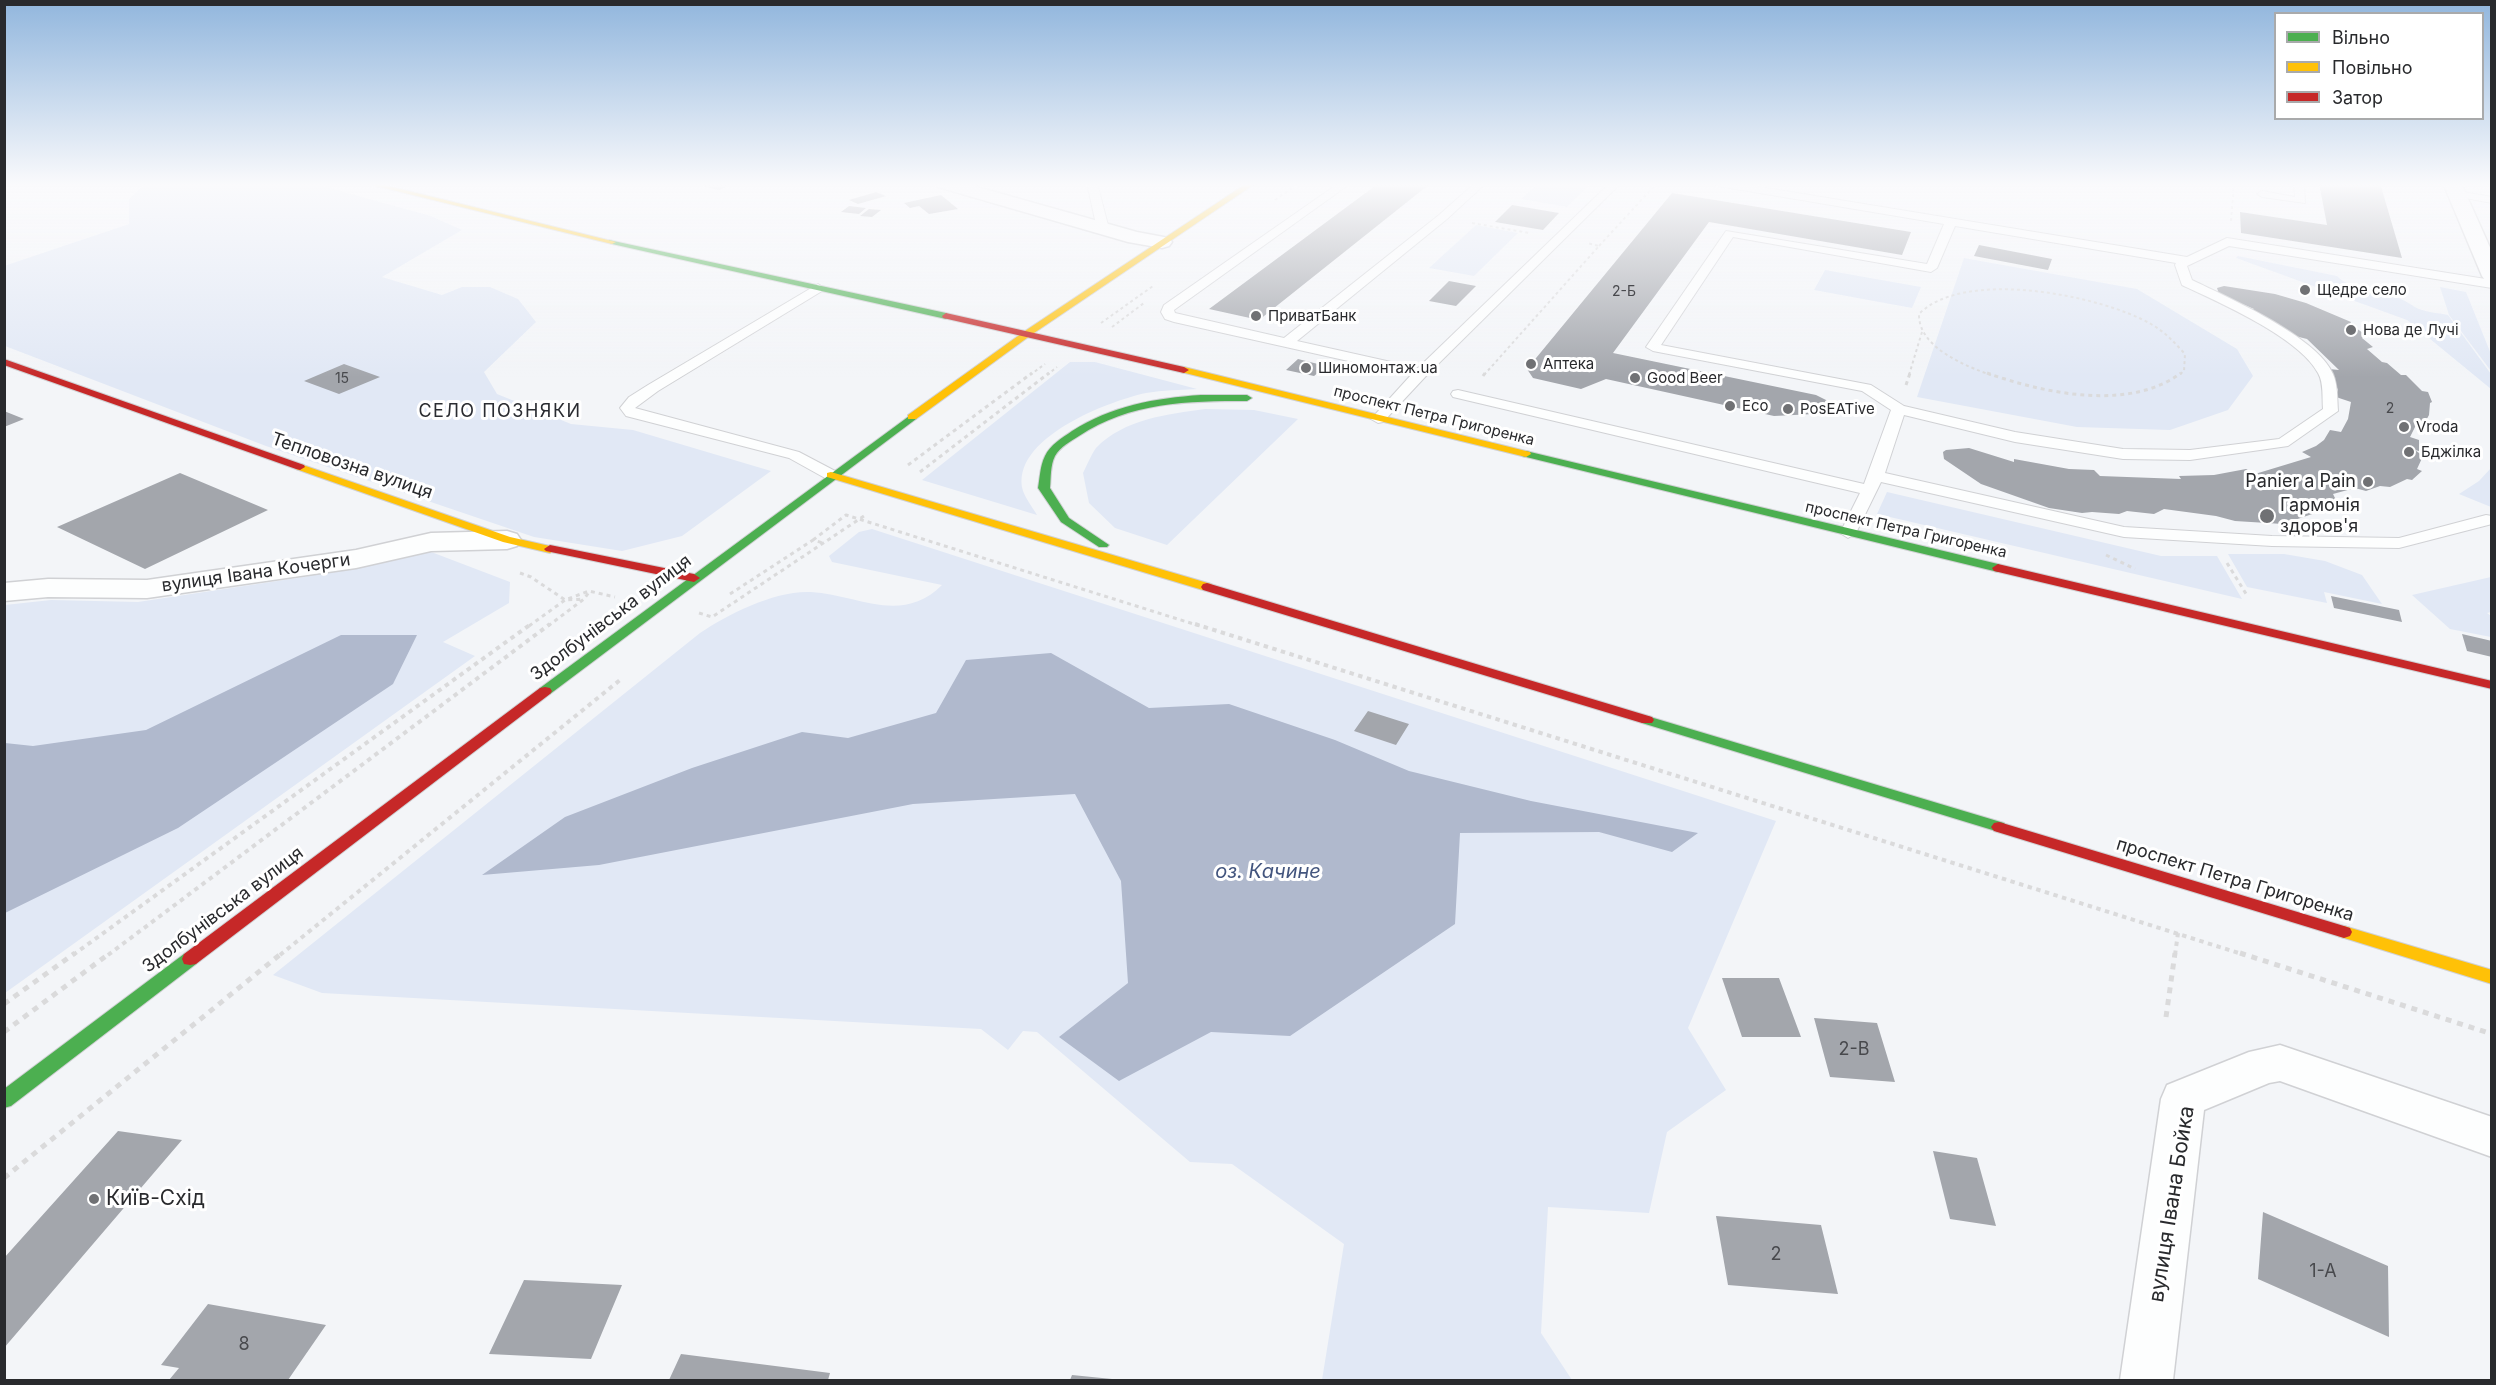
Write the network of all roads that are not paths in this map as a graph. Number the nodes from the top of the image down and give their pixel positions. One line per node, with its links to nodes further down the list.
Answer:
1 (639, 248): 15 (main road, проспект Петра Григоренка)
2 (1154, 248): 16 (main road, Здолбунівська вулиця)
3 (1254, 248): 17 (lane)
4 (1406, 248): 17 (lane)
5 (1550, 248): 19 (lane)
6 (1720, 248): 22 (lane)
7 (1814, 248): 8 (lane)
8 (1940, 248)
9 (2106, 248): 13 (lane)
10 (2215, 248): 13 (lane)
11 (2275, 248): 14 (lane)
12 (2479, 248): 14 (street)
13 (2187, 261): 22 (lane)
14 (2490, 273)
15 (818, 288): 16 (main road, проспект Петра Григоренка); 24 (lane)
16 (1028, 333): 21 (main road, проспект Петра Григоренка); 24 (main road, Здолбунівська вулиця)
17 (1287, 343): 19 (lane)
18 (4, 362): 28 (main road, Тепловозна вулиця)
19 (1421, 373): 23 (lane)
20 (1458, 394): 25 (lane)
21 (1303, 400): 23 (main road, проспект Петра Григоренка); 29 (main road)
22 (1899, 409): 25 (lane)
23 (1378, 419): 27 (main road, проспект Петра Григоренка)
24 (831, 475): 29 (main road, проспект Петра Григоренка); 30 (main road, Здолбунівська вулиця)
25 (1872, 483): 26 (lane); 27 (lane)
26 (2486, 520)
27 (1848, 533): 32 (main road, проспект Петра Григоренка)
28 (507, 540): 30 (main road, Тепловозна вулиця); 31 (street, вулиця Івана Кочерги)
29 (1132, 564): 33 (main road, проспект Петра Григоренка)
30 (694, 578): 34 (main road, Здолбунівська вулиця)
31 (4, 592)
32 (2492, 685)
33 (2492, 977)
34 (4, 1100)
35 (2492, 1137): 36 (street, вулиця Івана Бойка)
36 (2146, 1380)

